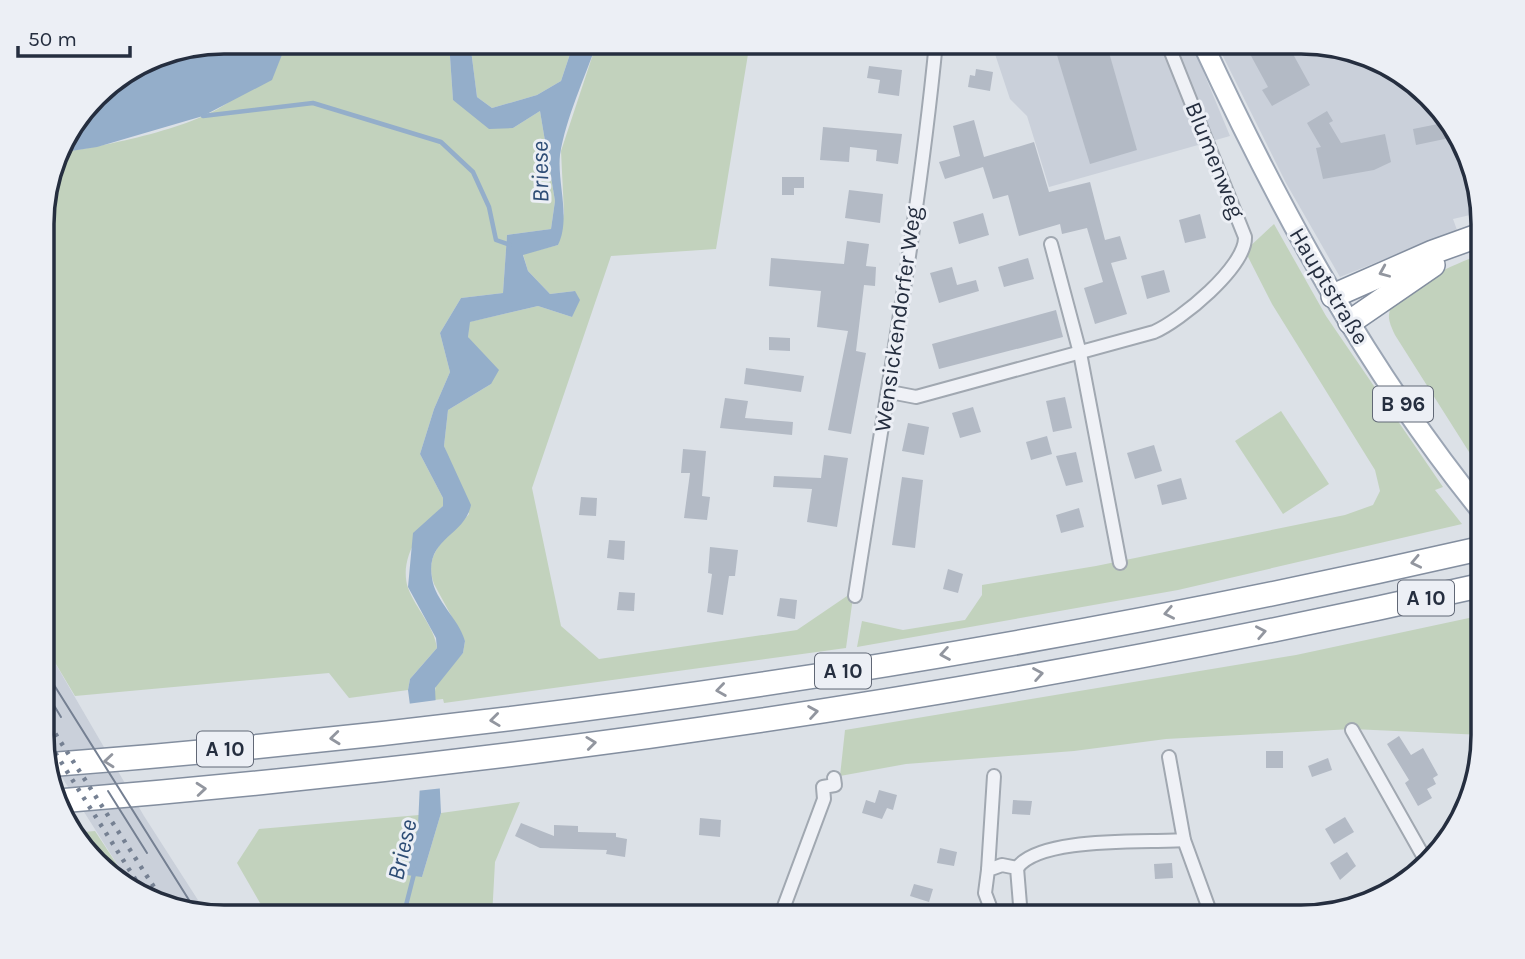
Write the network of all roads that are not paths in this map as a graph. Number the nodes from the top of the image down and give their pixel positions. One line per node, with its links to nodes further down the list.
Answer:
1 (934, 54): 10 (street, Wensickendorfer Weg)
2 (1172, 54): 9 (street, Blumenweg)
3 (1208, 54): 7 (main road, Hauptstraße / B 96)
4 (1470, 239): 7 (highway, one-way to 7)
5 (1051, 244): 9 (street)
6 (1470, 251): 8 (highway)
7 (1333, 296): 8 (main road, Hauptstraße / B 96)
8 (1350, 322): 11 (main road, Hauptstraße / B 96)
9 (1080, 353): 10 (street, Blumenweg); 13 (street)
10 (890, 392): 15 (street, Wensickendorfer Weg)
11 (1470, 497)
12 (1470, 551): 18 (highway, A 10, one-way to 18)
13 (1120, 563)
14 (1470, 588): 21 (highway, A 10, one-way to 14)
15 (855, 596)
16 (1352, 730): 23 (street)
17 (1169, 757): 22 (street)
18 (57, 764)
19 (994, 776): 25 (street)
20 (834, 779): 26 (street)
21 (68, 800)
22 (1184, 840): 24 (street); 29 (street)
23 (1422, 854)
24 (1017, 868): 25 (street); 28 (street)
25 (988, 870): 27 (street)
26 (785, 904)
27 (989, 904)
28 (1020, 904)
29 (1208, 904)

